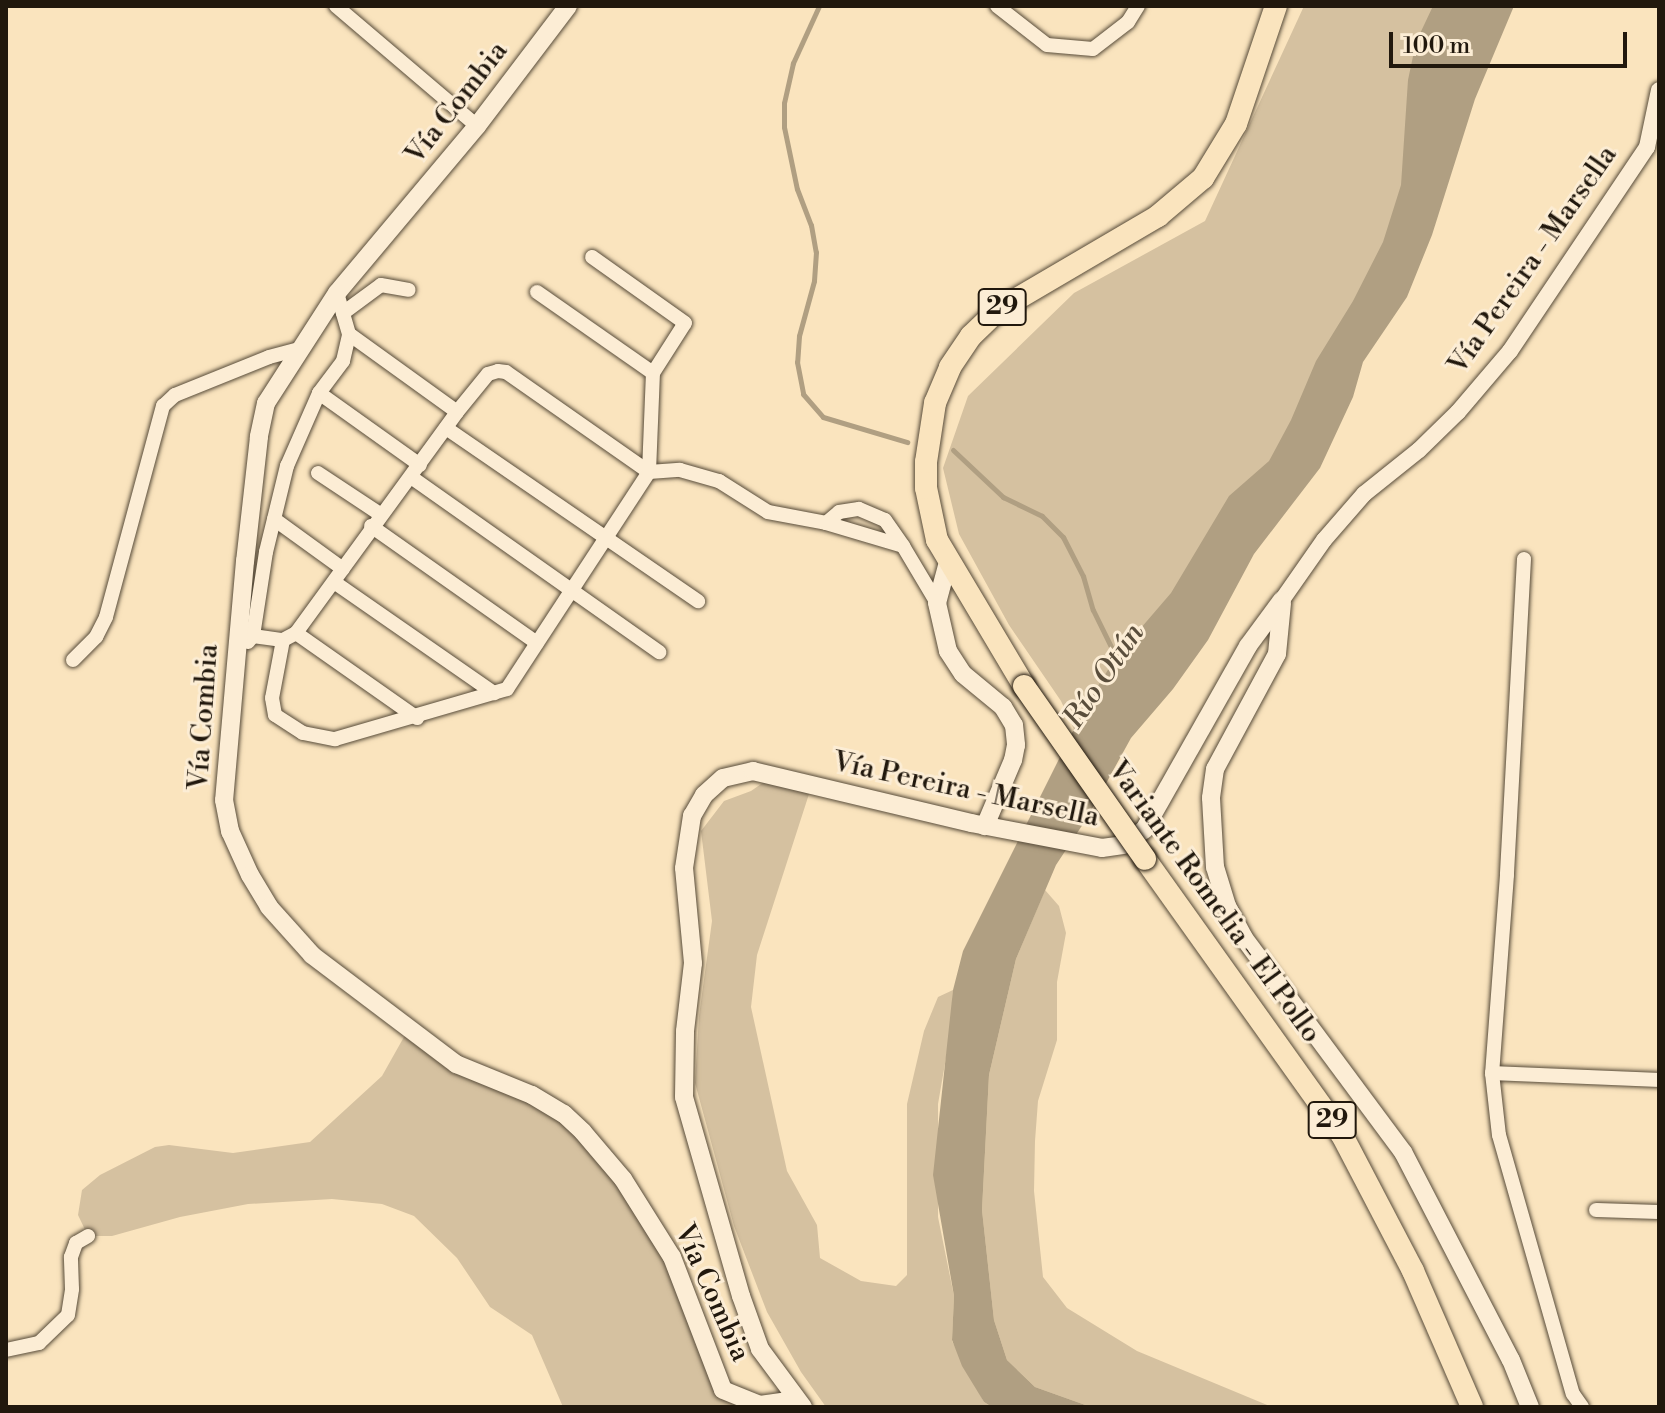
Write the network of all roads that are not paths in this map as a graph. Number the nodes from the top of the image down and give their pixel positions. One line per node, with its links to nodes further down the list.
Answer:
1 (336, 6): 7 (street)
2 (568, 6): 7 (main road, Vía Combia)
3 (997, 6): 4 (street)
4 (1138, 6)
5 (1276, 6): 28 (highway, Variante Romelia - El Pollo / 29)
6 (1659, 90): 32 (street, Vía Pereira - Marsella)
7 (477, 126): 11 (main road, Vía Combia)
8 (592, 257): 15 (street)
9 (409, 290): 12 (street)
10 (537, 292): 15 (street)
11 (337, 293): 12 (street); 14 (main road, Vía Combia)
12 (343, 313): 13 (street)
13 (349, 334): 16 (street); 17 (street)
14 (303, 348): 39 (main road, Vía Combia); 40 (street)
15 (653, 373): 20 (street)
16 (319, 393): 19 (street); 22 (street)
17 (457, 412): 18 (street); 20 (street)
18 (446, 428): 19 (street); 25 (street)
19 (415, 471): 23 (street); 31 (street)
20 (649, 472): 24 (street); 25 (street)
21 (318, 473): 23 (street)
22 (274, 519): 29 (street); 35 (street)
23 (376, 520): 29 (street); 37 (street)
24 (826, 523): 26 (street); 26 (street)
25 (606, 537): 31 (street); 33 (street)
26 (903, 546): 34 (street)
27 (1524, 559): 44 (street)
28 (948, 562): 34 (main road); 51 (highway, Variante Romelia - El Pollo / 29, bridge)
29 (343, 569): 30 (street)
30 (334, 582): 36 (street); 41 (street)
31 (571, 590): 37 (street); 38 (street)
32 (1282, 600): 43 (main road, Vía Pereira - Marsella); 52 (main road)
33 (698, 601)
34 (937, 603): 43 (main road)
35 (253, 636): 36 (street); 39 (street)
36 (290, 636): 42 (street); 42 (street)
37 (537, 643): 41 (street)
38 (659, 652)
39 (237, 654): 50 (main road, Vía Combia)
40 (73, 660)
41 (494, 693): 42 (street)
42 (417, 718)
43 (985, 826): 50 (main road, Vía Pereira - Marsella)
44 (1492, 1073): 45 (street); 53 (street)
45 (1659, 1080)
46 (1596, 1210): 47 (street)
47 (1659, 1212)
48 (88, 1236): 49 (street)
49 (6, 1350)
50 (799, 1403)
51 (1472, 1407)
52 (1530, 1407)
53 (1582, 1407)

